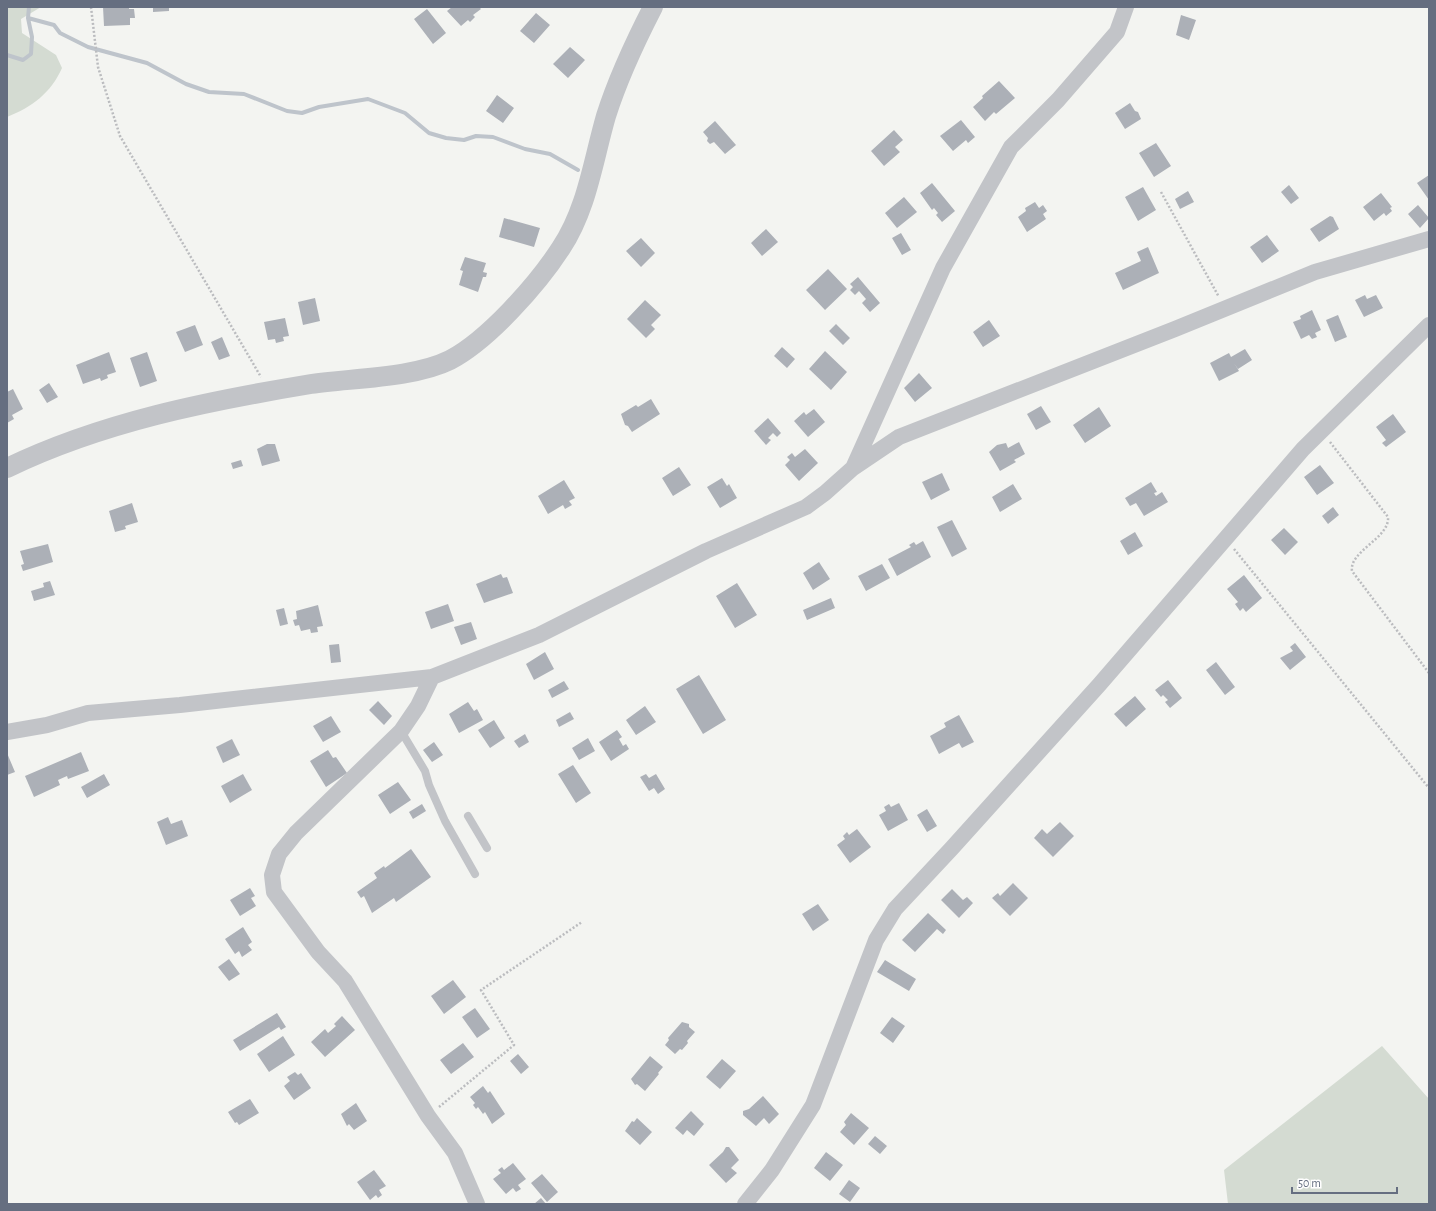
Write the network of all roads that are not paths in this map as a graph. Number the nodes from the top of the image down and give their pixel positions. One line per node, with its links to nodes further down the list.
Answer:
1 (653, 7): 5 (street)
2 (1126, 7): 6 (street)
3 (1429, 239): 6 (street)
4 (1429, 325): 14 (street)
5 (7, 468)
6 (853, 468): 7 (street)
7 (432, 677): 8 (street); 9 (street)
8 (401, 731): 12 (lane); 13 (street)
9 (7, 732)
10 (468, 816): 11 (lane)
11 (487, 848)
12 (475, 874)
13 (477, 1204)
14 (746, 1204)

